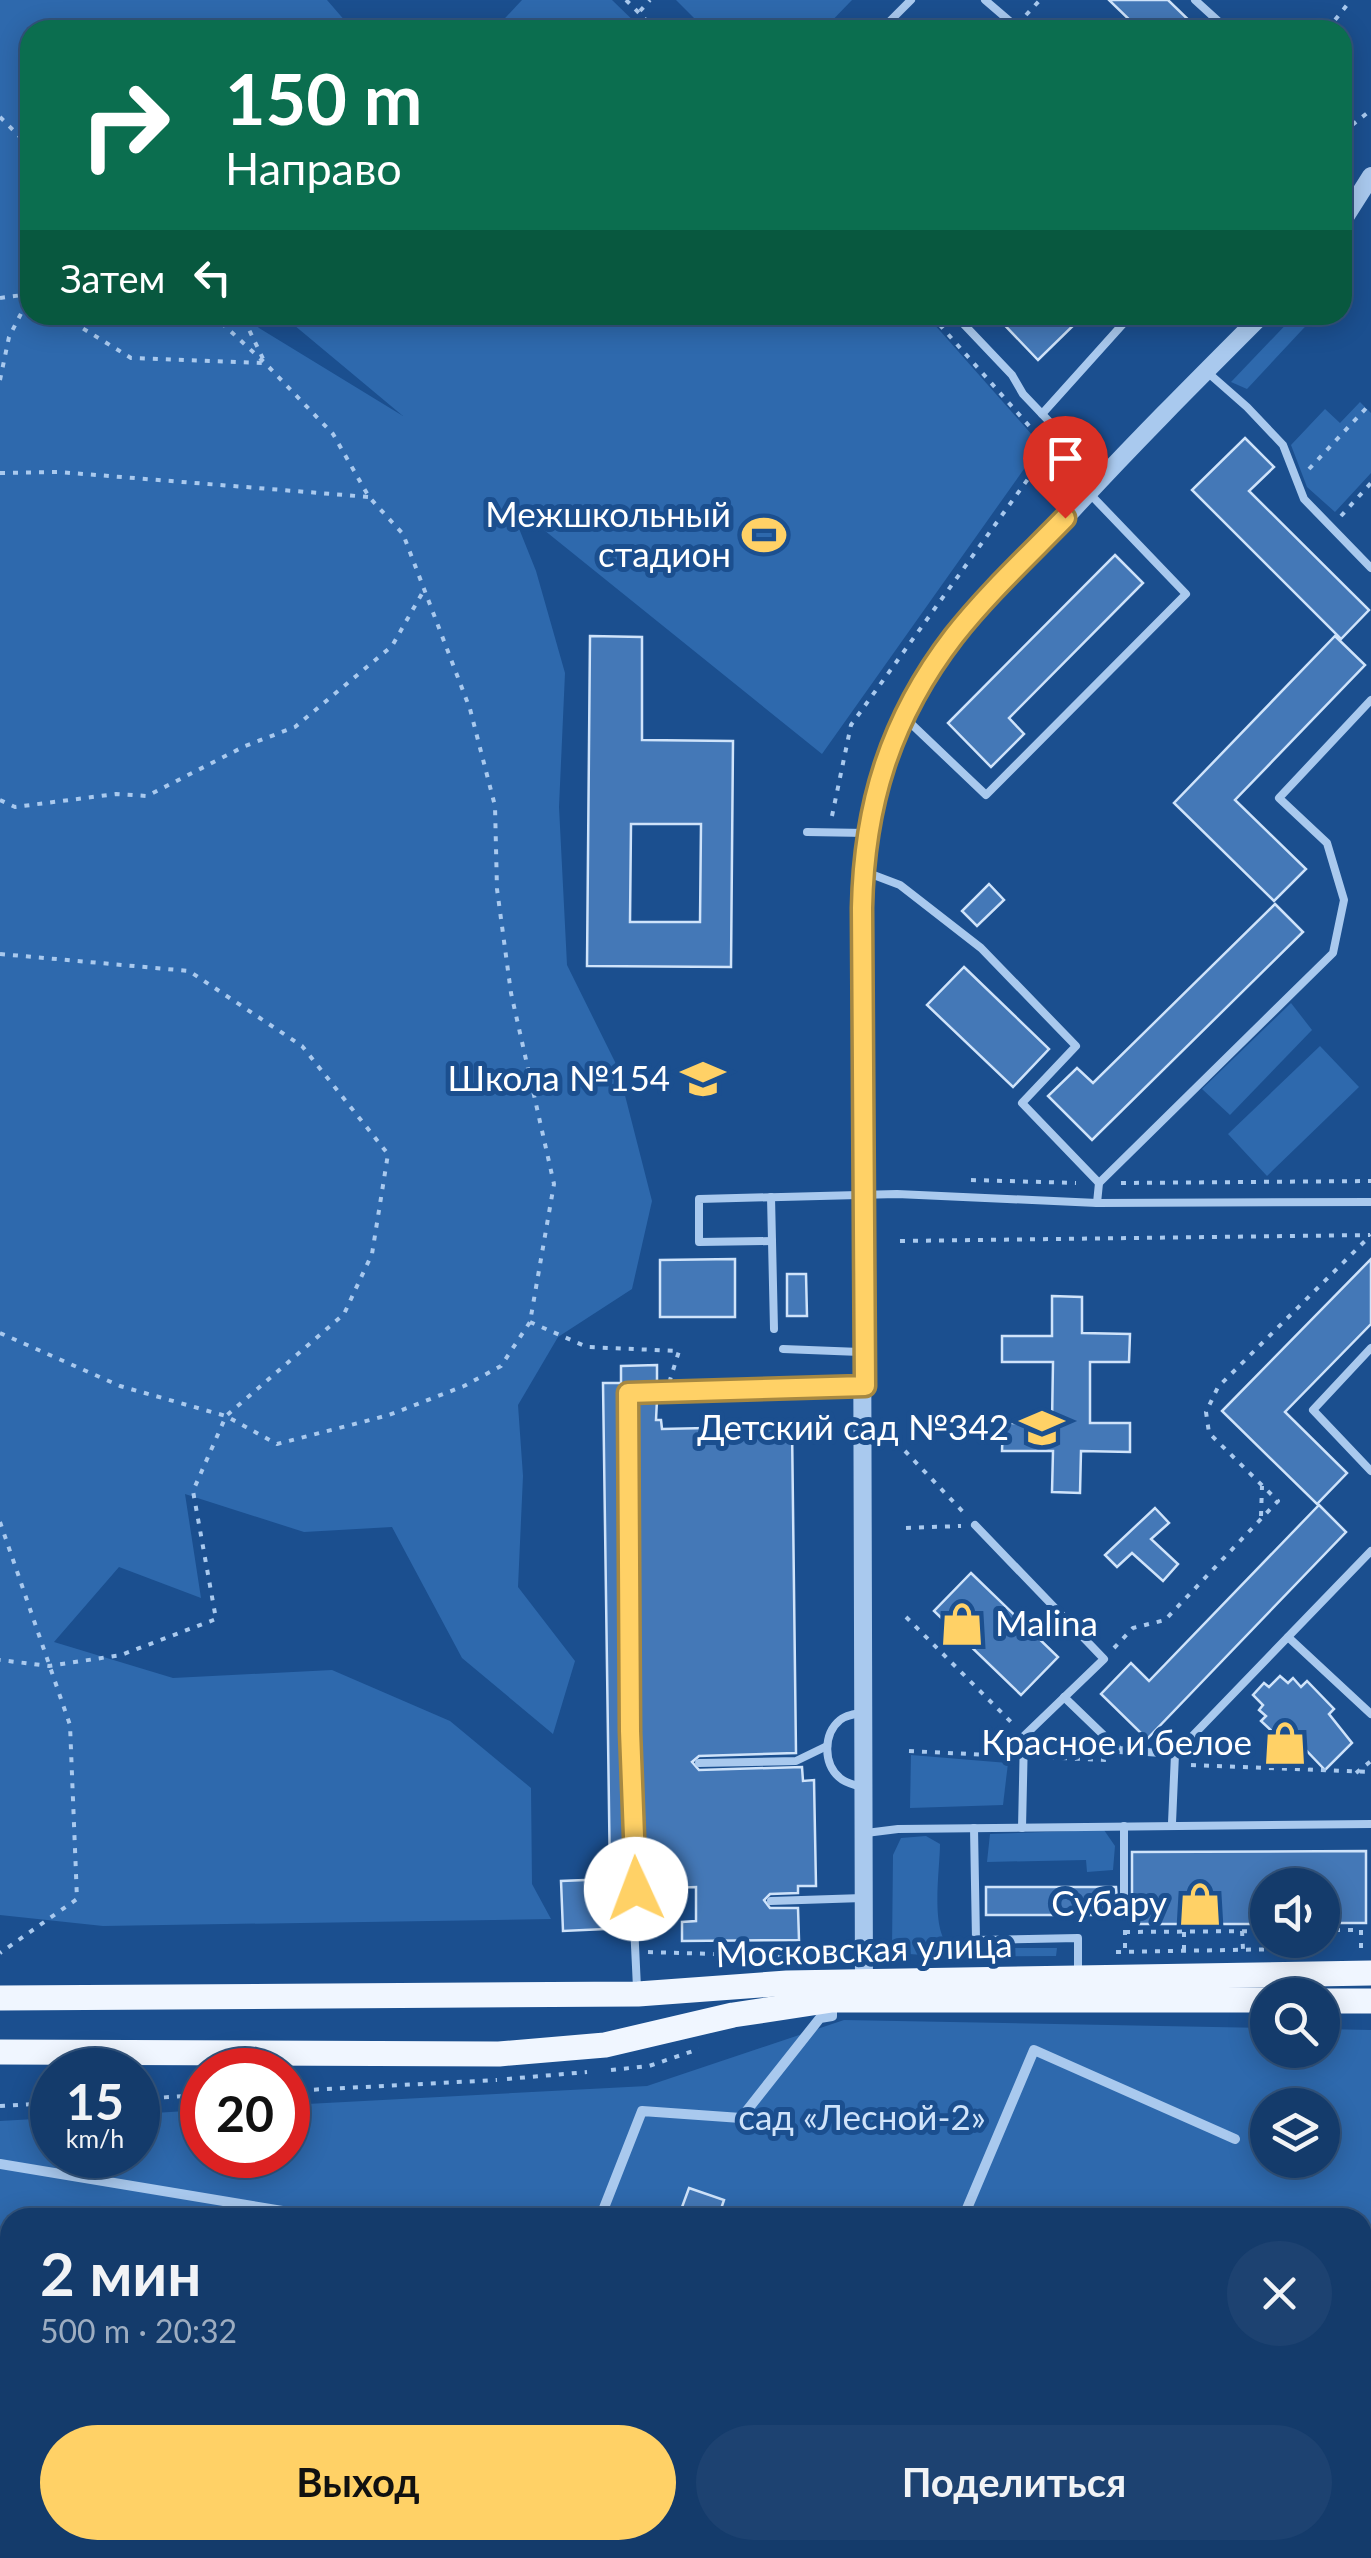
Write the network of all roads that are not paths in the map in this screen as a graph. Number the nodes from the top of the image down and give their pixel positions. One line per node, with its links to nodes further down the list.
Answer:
1 (911, 0): 4 (lane)
2 (986, 0): 5 (lane)
3 (1195, 0): 6 (lane)
4 (891, 20)
5 (1008, 20)
6 (1217, 20)
7 (1371, 176): 8 (street)
8 (1352, 206)
9 (964, 325): 13 (lane)
10 (1122, 325): 13 (lane)
11 (1252, 325): 12 (street)
12 (1206, 371): 14 (street); 16 (lane)
13 (1042, 414): 14 (lane)
14 (1103, 478): 15 (street)
15 (1083, 487): 18 (street); 18 (lane)
16 (1371, 568)
17 (1371, 700): 22 (lane)
18 (904, 717): 20 (street)
19 (807, 832): 20 (lane)
20 (859, 833): 21 (street)
21 (862, 871): 22 (lane); 23 (street)
22 (1099, 1183): 26 (lane)
23 (862, 1196): 24 (lane); 26 (lane); 31 (street)
24 (771, 1198): 27 (lane); 27 (lane)
25 (1371, 1202): 26 (lane)
26 (1098, 1203)
27 (772, 1241): 28 (lane)
28 (774, 1330)
29 (1371, 1348): 33 (lane)
30 (783, 1349): 31 (lane)
31 (865, 1352): 32 (street)
32 (865, 1386): 38 (street); 50 (lane)
33 (1371, 1470)
34 (975, 1525): 37 (lane)
35 (1371, 1551): 36 (lane)
36 (1288, 1637): 39 (lane); 41 (lane)
37 (1064, 1697): 41 (lane); 48 (lane)
38 (863, 1713): 40 (lane); 43 (street)
39 (1371, 1714)
40 (826, 1746): 42 (lane); 43 (lane)
41 (1175, 1759): 44 (lane)
42 (698, 1763)
43 (863, 1788): 49 (street)
44 (1172, 1824): 45 (lane); 46 (lane)
45 (1371, 1824)
46 (1124, 1826): 48 (lane); 54 (lane)
47 (974, 1828): 48 (lane); 49 (lane); 56 (lane)
48 (1022, 1828)
49 (864, 1834): 51 (street)
50 (636, 1889)
51 (863, 1898): 52 (lane); 58 (street)
52 (772, 1900)
53 (678, 1903): 59 (lane)
54 (1124, 1911)
55 (1371, 1974): 56 (main road, Московская улица)
56 (1078, 1980): 58 (main road, Московская улица)
57 (0, 1986): 61 (main road)
58 (864, 1990): 59 (main road, Московская улица); 62 (main road, Московская улица); 63 (main road, Московская улица)
59 (638, 1994): 61 (main road, Московская улица)
60 (0, 1998): 61 (main road, Московская улица)
61 (43, 1998)
62 (832, 2000): 66 (main road, Московская улица); 70 (street)
63 (1250, 2000)
64 (1340, 2001): 65 (main road)
65 (1371, 2001)
66 (0, 2052)
67 (1235, 2139): 71 (street)
68 (0, 2164): 69 (street)
69 (265, 2208)
70 (604, 2208)
71 (967, 2208)

